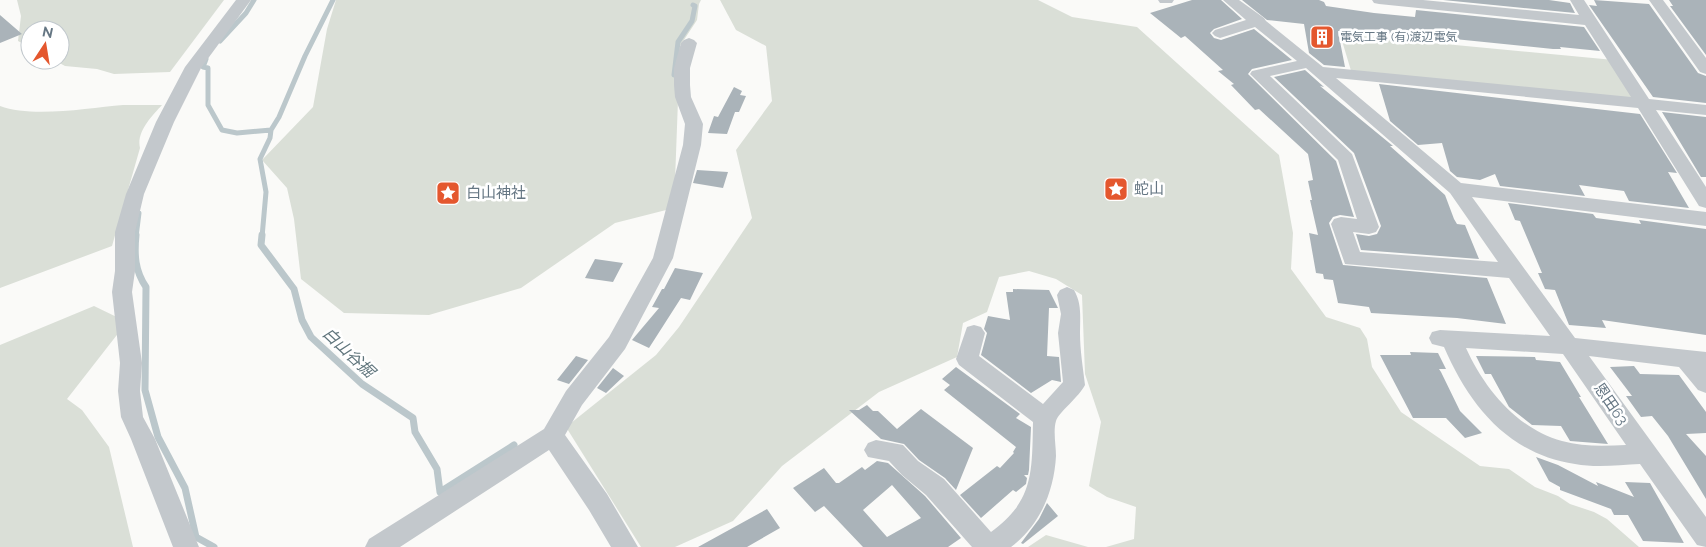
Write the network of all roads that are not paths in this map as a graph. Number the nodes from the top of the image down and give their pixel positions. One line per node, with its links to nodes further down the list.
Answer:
1 (244, 0): 29 (street)
2 (1230, 0): 8 (street, 恩田63)
3 (1379, 0): 6 (street)
4 (1577, 0): 7 (street)
5 (1656, 0): 12 (street)
6 (1418, 2): 7 (street)
7 (1590, 20): 13 (street)
8 (1258, 21): 9 (street); 11 (street, 恩田63)
9 (1224, 29)
10 (689, 43): 25 (street)
11 (1314, 67): 13 (street); 15 (street, 恩田63); 18 (street)
12 (1706, 69)
13 (1643, 103): 14 (street); 16 (street)
14 (1706, 110)
15 (1456, 189): 17 (street); 18 (street, 恩田63)
16 (1706, 202)
17 (1706, 219)
18 (1516, 271): 21 (street, 恩田63 / 恩田63)
19 (1067, 295): 24 (street)
20 (974, 333): 24 (street)
21 (1570, 346): 22 (street); 27 (street, 恩田63 / 恩田63); 27 (street)
22 (1695, 360): 23 (street)
23 (1706, 384)
24 (1045, 418): 32 (street)
25 (552, 436): 30 (street); 31 (street)
26 (876, 450): 32 (street)
27 (1646, 454): 28 (street, 恩田63 / 恩田63)
28 (1706, 537)
29 (186, 547)
30 (378, 547)
31 (625, 547)
32 (989, 547)

